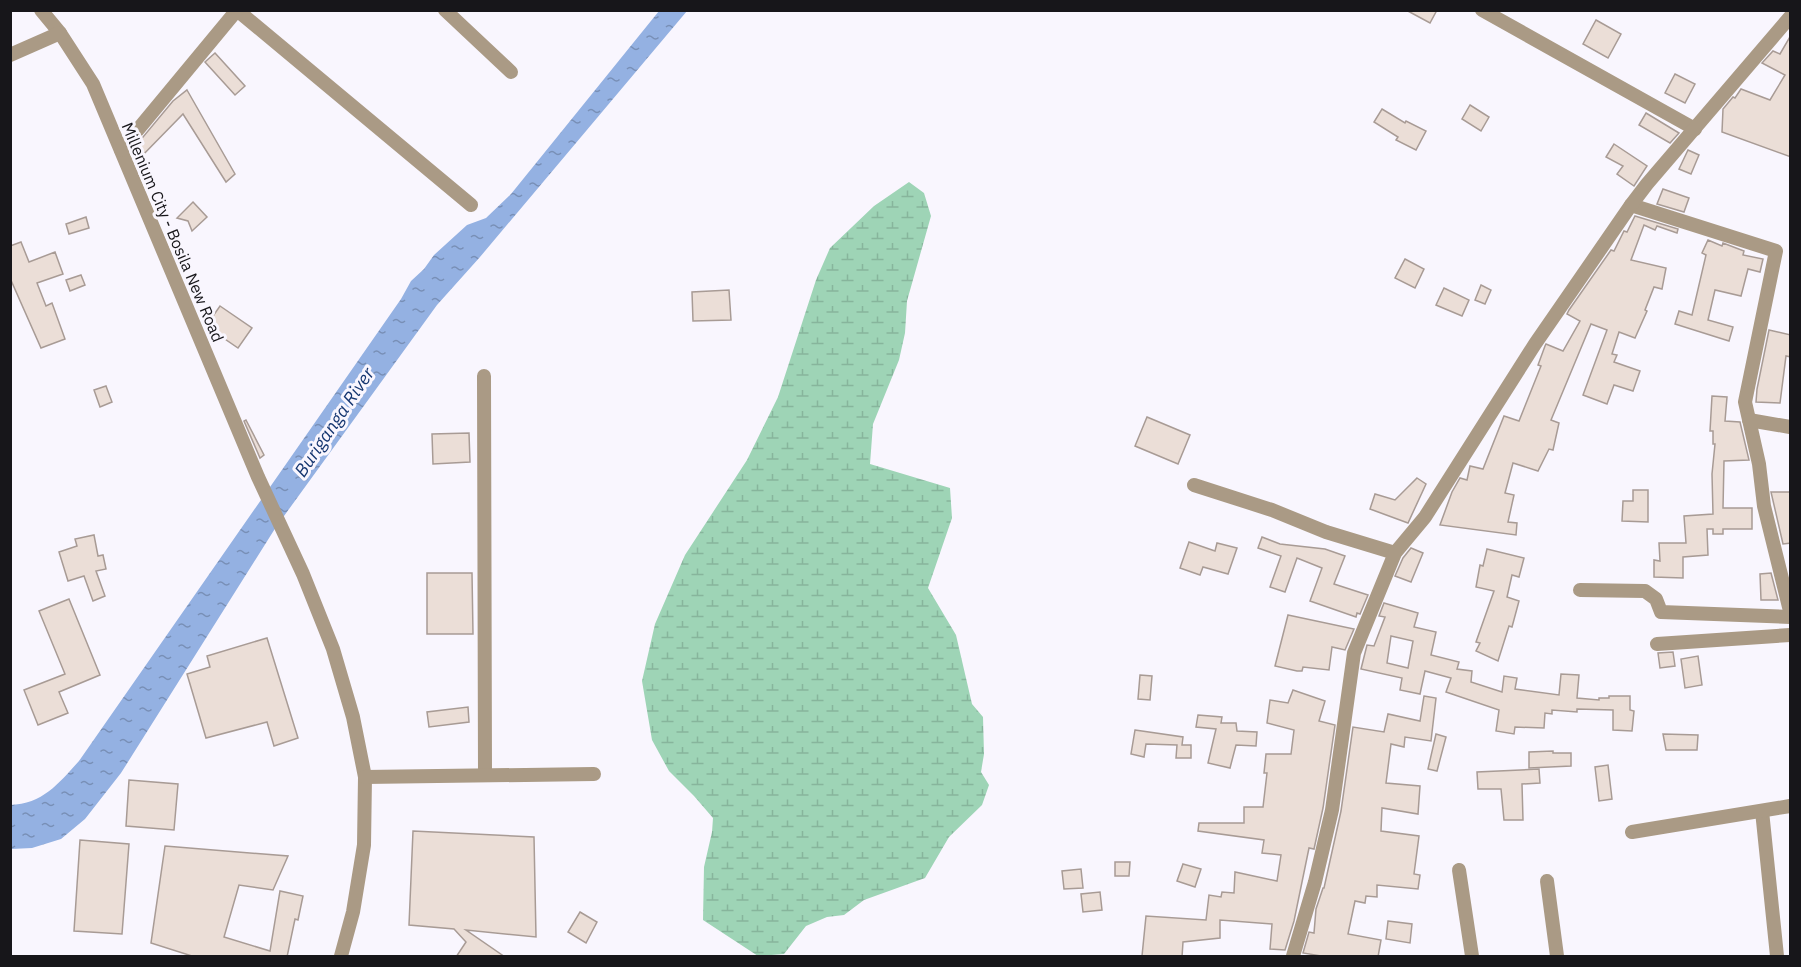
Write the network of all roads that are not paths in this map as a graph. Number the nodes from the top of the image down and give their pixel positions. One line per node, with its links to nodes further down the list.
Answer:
1 (41, 10): 6 (street, Millenium City - Bosila New Road)
2 (445, 10): 8 (street)
3 (1482, 10): 9 (street)
4 (237, 11): 10 (street); 11 (street)
5 (1791, 16): 9 (street)
6 (60, 33): 7 (street); 10 (street, Millenium City - Bosila New Road)
7 (10, 55)
8 (511, 72)
9 (1695, 129): 12 (street)
10 (121, 150): 27 (street, Millenium City - Bosila New Road)
11 (471, 205)
12 (1631, 205): 13 (street); 19 (street)
13 (1776, 251): 14 (street); 16 (street)
14 (1791, 256)
15 (484, 376): 26 (street)
16 (1749, 420): 17 (street); 21 (street)
17 (1791, 427)
18 (1194, 484): 19 (street)
19 (1395, 552): 34 (street)
20 (1580, 590): 22 (street)
21 (1791, 611)
22 (1791, 617)
23 (1791, 635): 24 (street)
24 (1657, 644)
25 (594, 774): 26 (street)
26 (485, 775): 27 (street)
27 (365, 777): 33 (street, Millenium City - Bosila New Road)
28 (1791, 806): 29 (street)
29 (1762, 811): 30 (street); 37 (street)
30 (1632, 832)
31 (1460, 870): 35 (street)
32 (1547, 881): 36 (street)
33 (341, 957)
34 (1293, 957)
35 (1472, 957)
36 (1557, 957)
37 (1777, 957)

